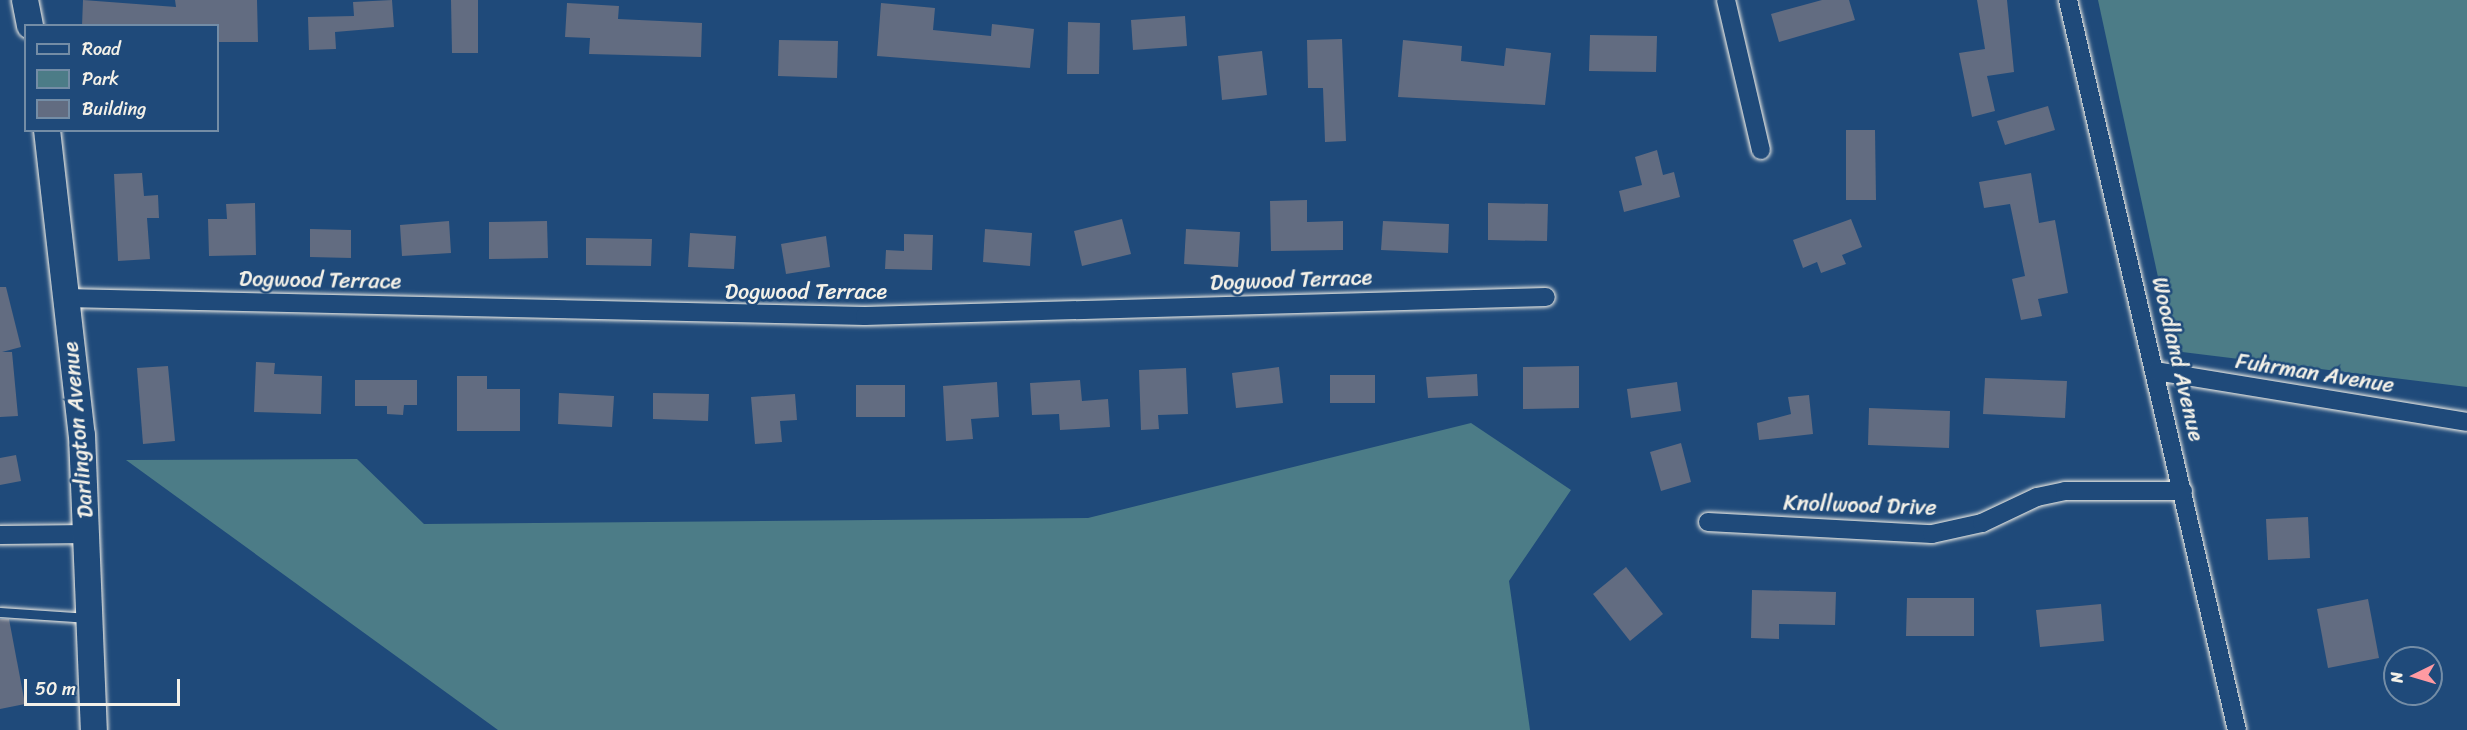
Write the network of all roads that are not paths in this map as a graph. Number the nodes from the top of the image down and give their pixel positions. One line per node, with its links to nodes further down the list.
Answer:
1 (25, 0): 4 (main road)
2 (1726, 0): 6 (street)
3 (2068, 0): 9 (street, Woodland Avenue)
4 (30, 24)
5 (47, 132): 8 (main road, Darlington Avenue)
6 (1761, 150)
7 (1546, 297): 8 (street, Dogwood Terrace)
8 (65, 298): 13 (main road, Darlington Avenue)
9 (2156, 371): 10 (street, Fuhrman Avenue); 11 (street, Woodland Avenue)
10 (2467, 422)
11 (2183, 491): 12 (street, Knollwood Drive); 18 (street, Woodland Avenue)
12 (1708, 522)
13 (88, 534): 14 (street); 16 (main road, Darlington Avenue)
14 (0, 535)
15 (0, 612): 16 (lane)
16 (91, 618): 17 (main road, Darlington Avenue)
17 (94, 730)
18 (2237, 730)

